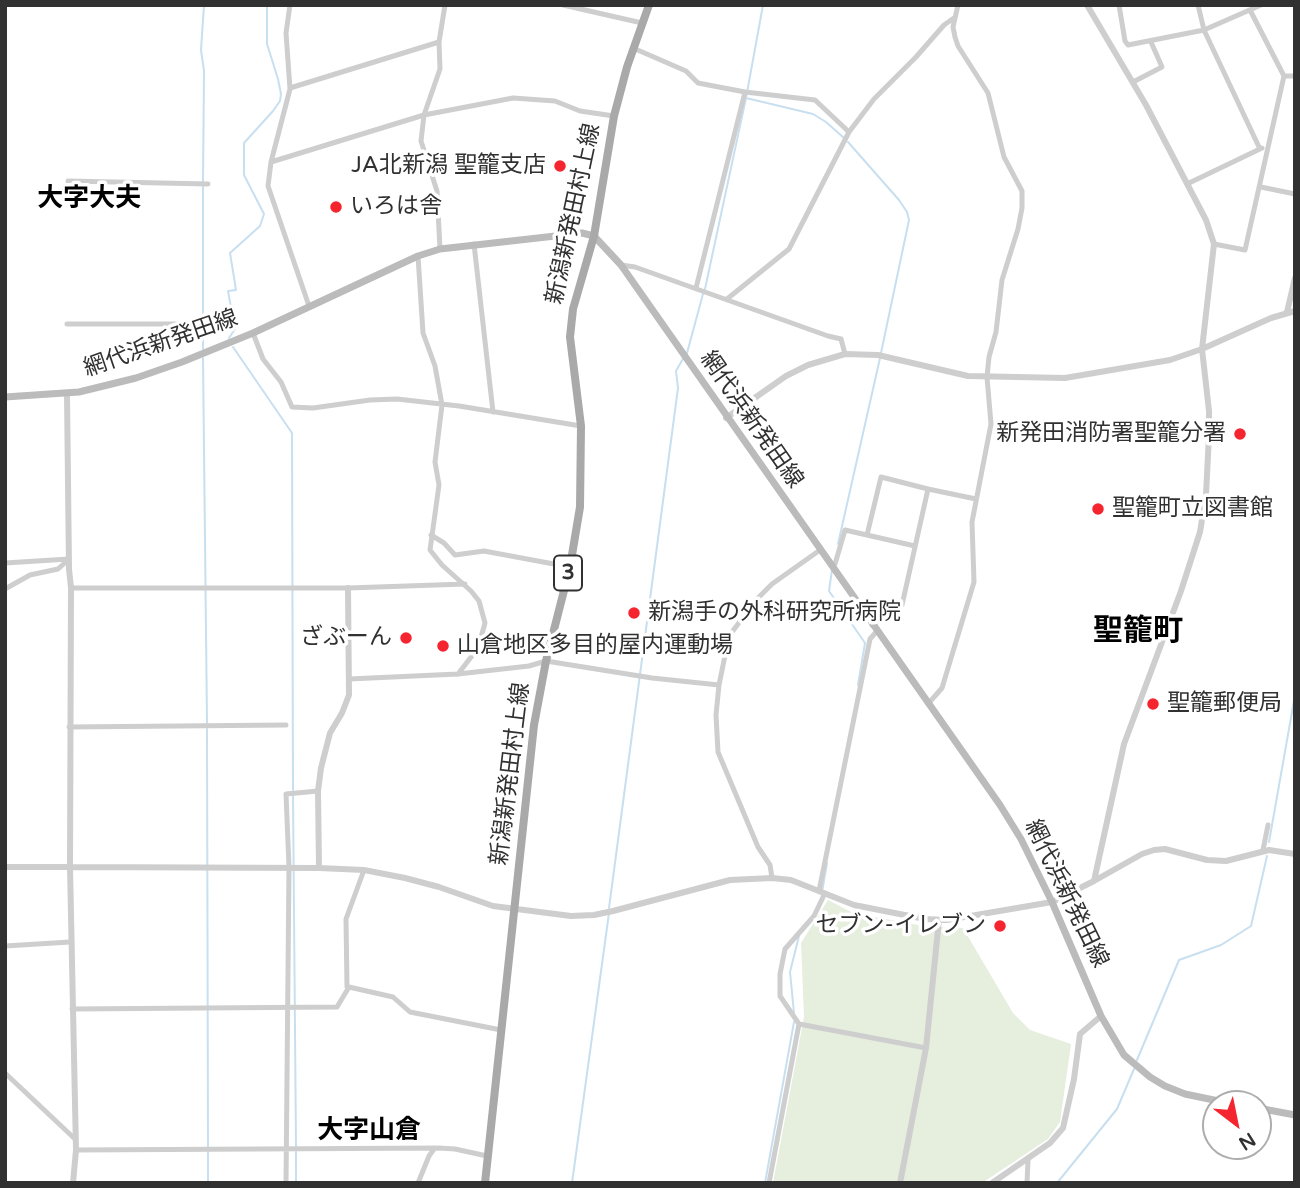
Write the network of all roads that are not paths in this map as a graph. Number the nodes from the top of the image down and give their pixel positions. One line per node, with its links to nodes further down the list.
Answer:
1 (290, 5): 20 (street)
2 (445, 5): 15 (street)
3 (563, 5): 12 (street)
4 (649, 5): 12 (main road, 新潟新発田村上線 / 3)
5 (958, 5): 11 (street)
6 (1087, 5): 19 (street)
7 (1119, 5): 14 (street)
8 (1198, 5): 13 (street)
9 (1261, 5): 10 (street)
10 (1251, 10): 13 (street); 17 (street)
11 (954, 18): 24 (street); 49 (street)
12 (642, 23): 16 (main road, 新潟新発田村上線 / 3)
13 (1203, 30): 14 (street); 25 (street)
14 (1151, 41): 19 (street)
15 (439, 42): 20 (street); 22 (street)
16 (633, 48): 21 (street); 23 (main road, 新潟新発田村上線 / 3)
17 (1284, 76): 18 (street); 26 (street)
18 (1295, 76)
19 (1133, 82): 30 (street)
20 (290, 88): 27 (street)
21 (745, 92): 24 (street); 40 (street)
22 (424, 115): 23 (street); 27 (street); 36 (street)
23 (614, 116): 33 (main road, 新潟新発田村上線 / 3)
24 (849, 132): 41 (street)
25 (1259, 147): 26 (street); 30 (street)
26 (1268, 149): 31 (street)
27 (271, 162): 42 (street)
28 (68, 181): 29 (street)
29 (208, 184)
30 (1187, 184): 35 (street)
31 (1261, 187): 32 (street); 35 (street)
32 (1295, 194)
33 (594, 236): 34 (main road, 網代浜新発田線); 38 (main road, 網代浜新発田線); 55 (main road, 新潟新発田村上線 / 3)
34 (474, 244): 36 (main road, 網代浜新発田線); 53 (street)
35 (1214, 244): 47 (street)
36 (440, 249): 37 (main road, 網代浜新発田線)
37 (418, 256): 42 (main road, 網代浜新発田線); 52 (street)
38 (621, 265): 40 (street); 54 (main road, 網代浜新発田線)
39 (1295, 278): 43 (street)
40 (696, 288): 41 (street)
41 (727, 299): 48 (street)
42 (309, 306): 46 (main road, 網代浜新発田線)
43 (1291, 311): 47 (street)
44 (68, 324): 45 (street)
45 (209, 324)
46 (253, 333): 50 (main road, 網代浜新発田線); 52 (street)
47 (1202, 349): 49 (street); 88 (street)
48 (845, 354): 49 (street); 54 (street)
49 (987, 377): 57 (street)
50 (67, 394): 51 (main road, 網代浜新発田線); 62 (street)
51 (5, 397)
52 (442, 405): 53 (street); 58 (street)
53 (493, 412): 55 (street)
54 (726, 418): 61 (main road, 網代浜新発田線)
55 (581, 426): 65 (main road, 新潟新発田村上線 / 3)
56 (929, 489): 57 (street); 59 (street); 60 (street)
57 (976, 499): 75 (street)
58 (431, 535): 65 (street); 66 (street)
59 (867, 535): 60 (street); 64 (street)
60 (915, 545): 70 (street)
61 (820, 550): 64 (main road, 網代浜新発田線); 74 (street)
62 (69, 559): 63 (street); 68 (street); 69 (street)
63 (5, 563)
64 (832, 566): 70 (main road, 網代浜新発田線)
65 (570, 567): 71 (main road, 新潟新発田村上線 / 3)
66 (465, 584): 67 (street); 72 (street)
67 (348, 587): 68 (street); 73 (street)
68 (71, 588): 77 (street)
69 (5, 589)
70 (875, 628): 75 (main road, 網代浜新発田線); 89 (street)
71 (546, 661): 72 (street); 74 (street); 91 (main road, 新潟新発田村上線 / 3)
72 (458, 674): 73 (street)
73 (349, 679): 78 (street)
74 (719, 685): 87 (street)
75 (928, 704): 90 (main road, 網代浜新発田線)
76 (286, 725): 77 (street)
77 (69, 727): 83 (street)
78 (318, 791): 84 (street); 85 (street)
79 (1268, 825): 80 (street)
80 (1264, 850): 81 (street); 88 (street)
81 (1295, 854)
82 (5, 867): 83 (street)
83 (70, 867): 84 (street); 93 (street)
84 (289, 867): 85 (street); 96 (street)
85 (319, 868): 86 (street)
86 (364, 870): 91 (street); 95 (street)
87 (772, 878): 89 (street); 91 (street)
88 (1094, 881): 90 (street)
89 (822, 892): 92 (street); 99 (street)
90 (1052, 902): 92 (street); 98 (main road, 網代浜新発田線)
91 (514, 910): 100 (main road, 新潟新発田村上線 / 3)
92 (939, 920): 101 (street)
93 (71, 942): 94 (street); 97 (street)
94 (5, 946)
95 (349, 987): 96 (street); 100 (street)
96 (286, 1006): 97 (street); 109 (street)
97 (72, 1009): 106 (street)
98 (1101, 1016): 103 (main road, 網代浜新発田線); 111 (street)
99 (799, 1024): 101 (street); 116 (street)
100 (501, 1030): 110 (main road, 新潟新発田村上線 / 3)
101 (926, 1048): 117 (street)
102 (5, 1073): 106 (street)
103 (1202, 1098)
104 (1272, 1111): 105 (main road)
105 (1295, 1115)
106 (75, 1139): 108 (street)
107 (435, 1149): 109 (street); 110 (street); 114 (street)
108 (76, 1150): 109 (street); 112 (street)
109 (287, 1150): 113 (street)
110 (488, 1156): 115 (main road, 新潟新発田村上線 / 3)
111 (1028, 1160): 118 (street); 119 (street)
112 (73, 1183)
113 (286, 1183)
114 (418, 1183)
115 (485, 1183)
116 (769, 1183)
117 (900, 1183)
118 (992, 1183)
119 (1027, 1183)

